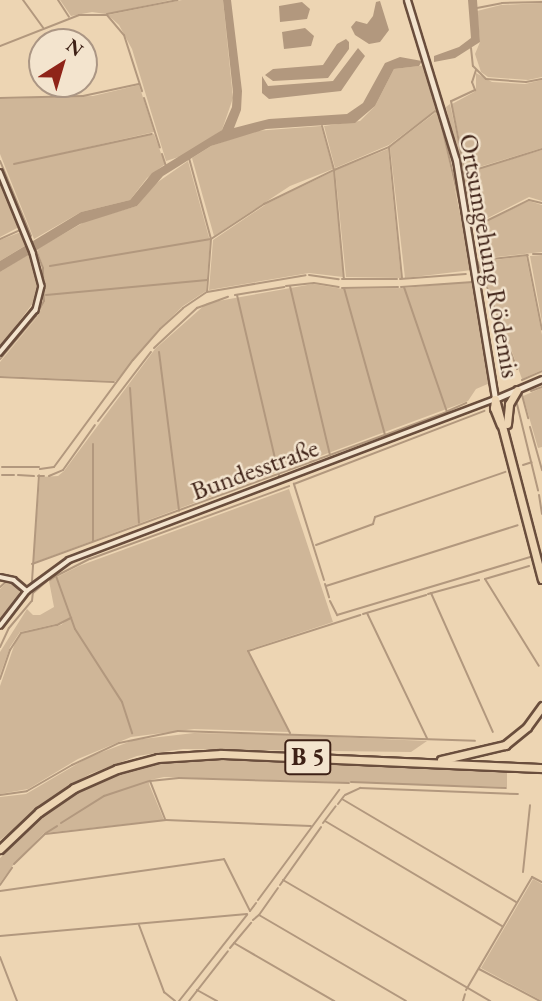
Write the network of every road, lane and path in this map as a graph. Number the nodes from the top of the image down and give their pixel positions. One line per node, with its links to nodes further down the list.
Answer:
1 (407, 0): 6 (main road, Ortsumgehung Rödemis)
2 (0, 172): 3 (street)
3 (0, 353)
4 (542, 379): 5 (main road, Bundesstraße)
5 (517, 390): 6 (main road, Bundesstraße); 7 (highway)
6 (495, 399): 7 (highway); 10 (street, Bundesstraße)
7 (508, 446): 9 (highway)
8 (0, 577): 10 (street)
9 (542, 579)
10 (27, 592): 11 (street, Bundesstraße)
11 (0, 626)
12 (542, 706): 13 (highway)
13 (433, 762): 14 (highway, B 5); 15 (highway, B 5)
14 (542, 768)
15 (0, 849)

